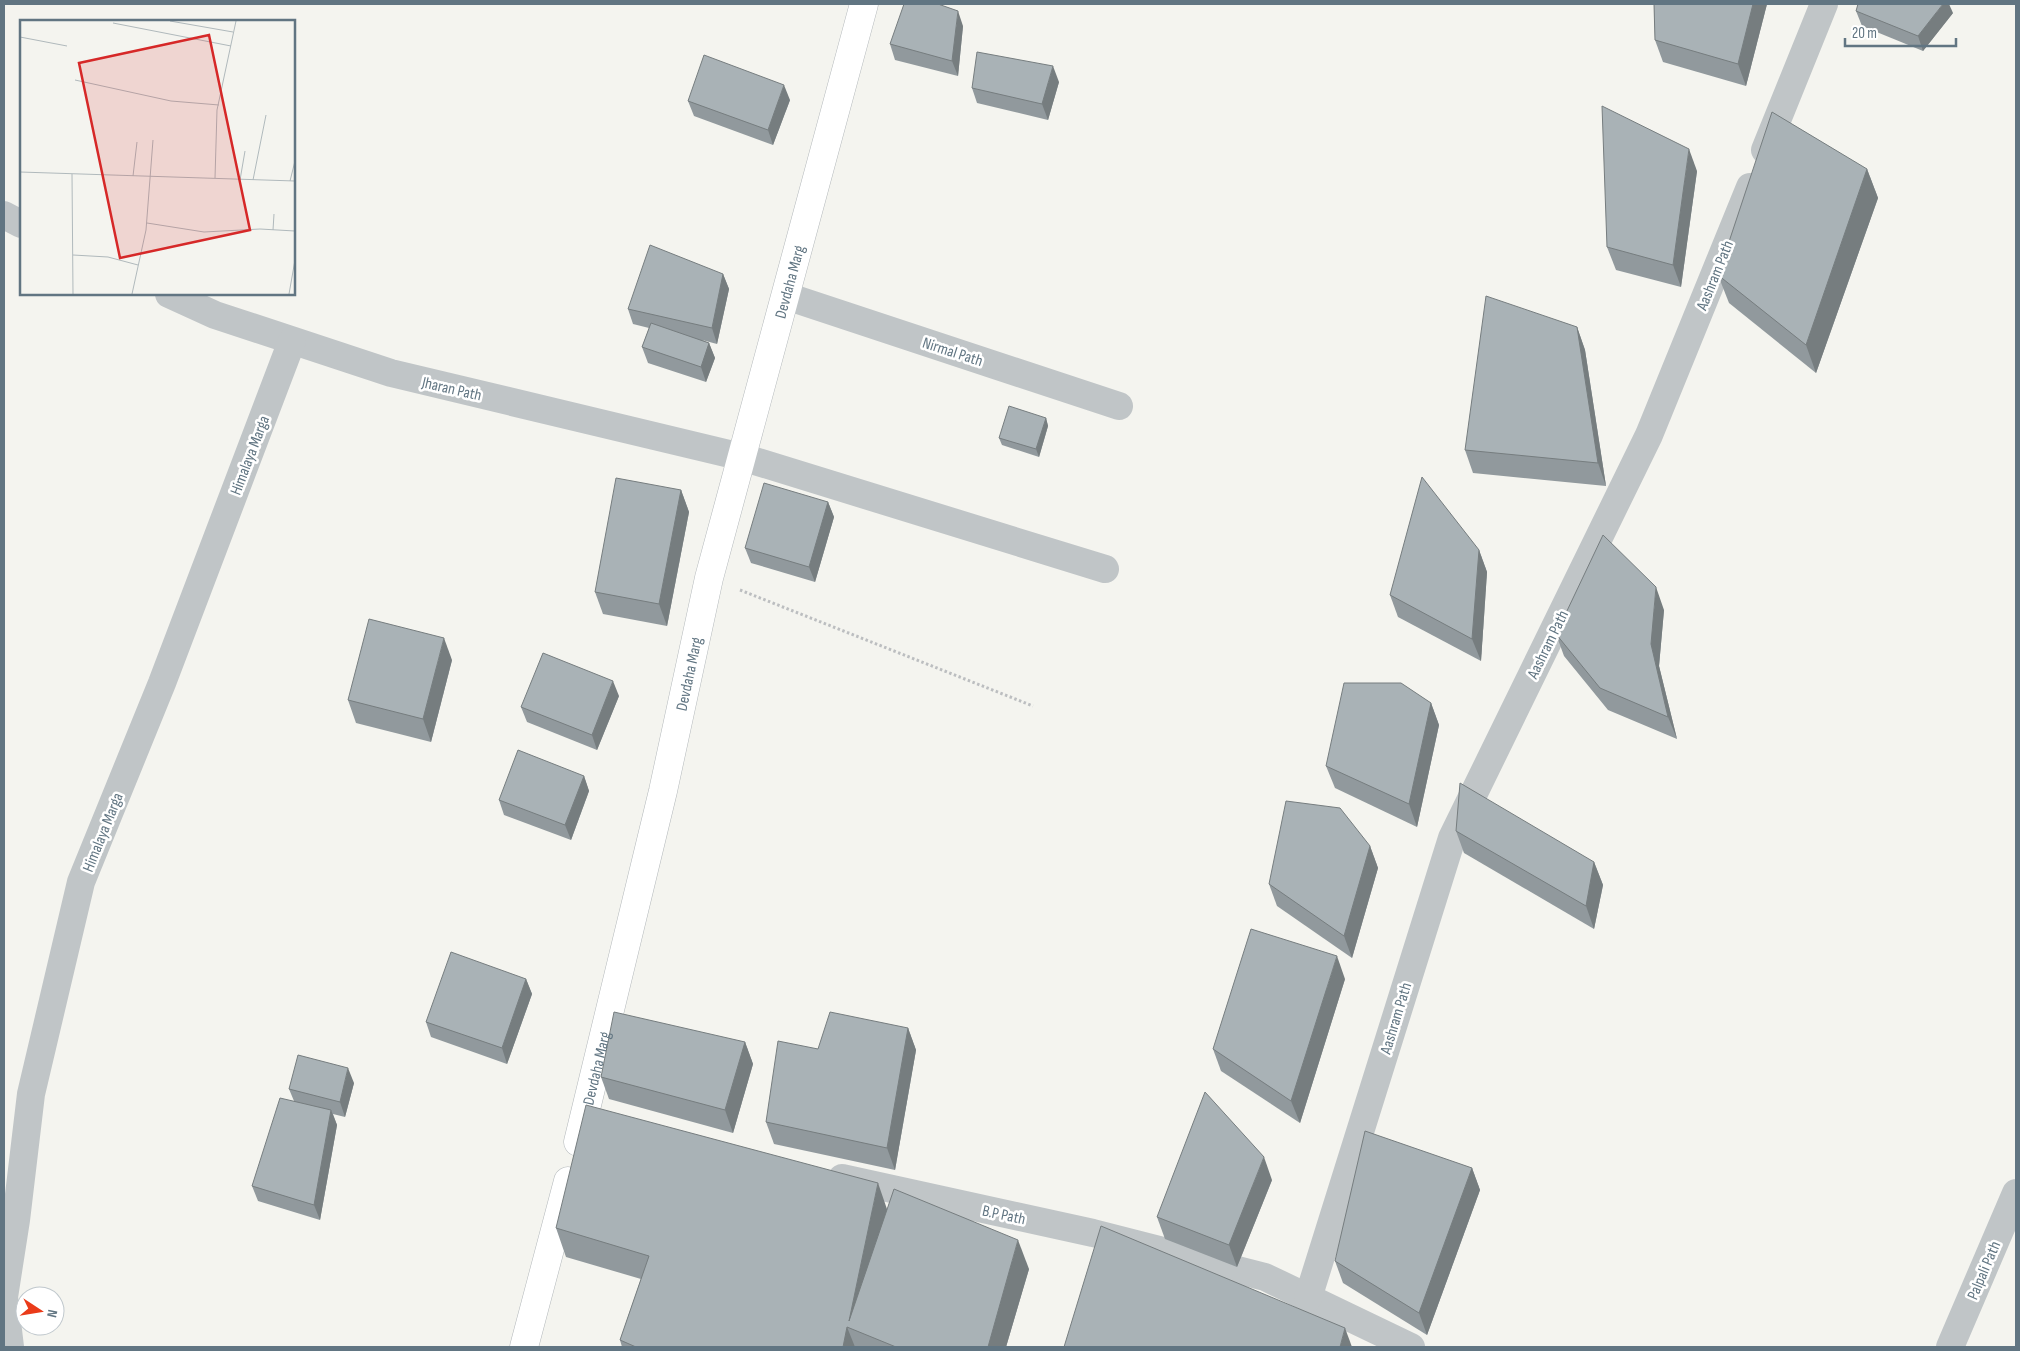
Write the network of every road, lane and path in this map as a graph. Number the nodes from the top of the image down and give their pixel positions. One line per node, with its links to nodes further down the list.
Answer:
1 (864, 4): 6 (main road, Devdaha Marg)
2 (1824, 4): 15 (street, Aashram Path)
3 (4, 216): 4 (street)
4 (20, 224)
5 (171, 295): 7 (street, Jharan Path)
6 (786, 296): 8 (street, Nirmal Path); 9 (main road, Devdaha Marg)
7 (292, 341): 9 (street, Jharan Path); 16 (street, Himalaya Marga)
8 (1119, 406)
9 (742, 457): 10 (street, Jharan Path); 11 (main road, Devdaha Marg)
10 (1105, 569)
11 (709, 578): 12 (path); 17 (main road, Devdaha Marg)
12 (1033, 706)
13 (816, 1172): 15 (street, B.P Path)
14 (2016, 1193): 19 (street, Palpali Path)
15 (1308, 1298): 18 (street, B.P Path)
16 (10, 1347)
17 (524, 1347)
18 (1410, 1347)
19 (1950, 1347)

